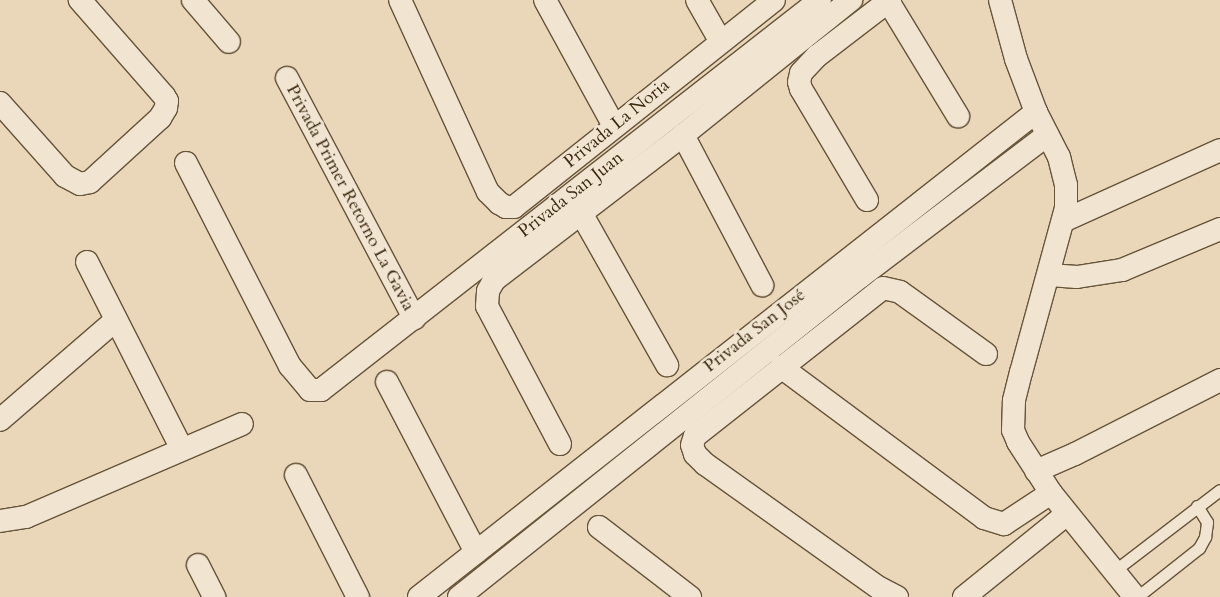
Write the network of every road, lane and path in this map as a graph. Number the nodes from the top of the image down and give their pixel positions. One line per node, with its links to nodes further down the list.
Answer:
1 (80, 0): 14 (street)
2 (193, 0): 11 (street)
3 (400, 0): 17 (street, Privada La Noria)
4 (545, 0): 17 (street)
5 (697, 0): 12 (street)
6 (774, 0): 12 (street, Privada La Noria)
7 (820, 0): 29 (street, Privada San Juan)
8 (851, 0): 18 (street)
9 (889, 0): 16 (street); 22 (street)
10 (1000, 0): 15 (street)
11 (230, 42)
12 (721, 42): 17 (street, Privada La Noria)
13 (287, 78): 29 (street, Privada Primer Retorno La Gavia)
14 (0, 103)
15 (1036, 112): 19 (street); 48 (street, Privada San José)
16 (958, 116)
17 (614, 126)
18 (683, 135): 23 (street); 28 (street)
19 (1047, 135): 24 (street); 54 (street)
20 (1220, 150): 24 (street)
21 (186, 163): 29 (street, Privada San Juan)
22 (867, 200)
23 (581, 213): 32 (street); 38 (street)
24 (1063, 220): 27 (street)
25 (1220, 229): 27 (street)
26 (87, 262): 30 (street)
27 (1049, 275): 40 (street)
28 (762, 285)
29 (414, 318)
30 (116, 320): 36 (street); 39 (street)
31 (986, 354): 33 (street)
32 (666, 365)
33 (781, 367): 43 (street); 56 (street)
34 (1220, 380): 40 (street)
35 (387, 382): 48 (street)
36 (0, 420)
37 (242, 424): 39 (street)
38 (560, 444)
39 (182, 449): 46 (street)
40 (1036, 471): 43 (street)
41 (296, 475): 52 (street)
42 (1220, 490): 44 (lane)
43 (1051, 492): 45 (street)
44 (1198, 506): 50 (lane); 58 (lane)
45 (1067, 514): 50 (street); 57 (street)
46 (0, 521)
47 (599, 527): 55 (street)
48 (476, 552): 53 (street, Privada San José)
49 (198, 565): 51 (street)
50 (1114, 571): 58 (street)
51 (214, 597)
52 (358, 597)
53 (419, 597)
54 (459, 597)
55 (690, 597)
56 (897, 597)
57 (964, 597)
58 (1136, 597)

